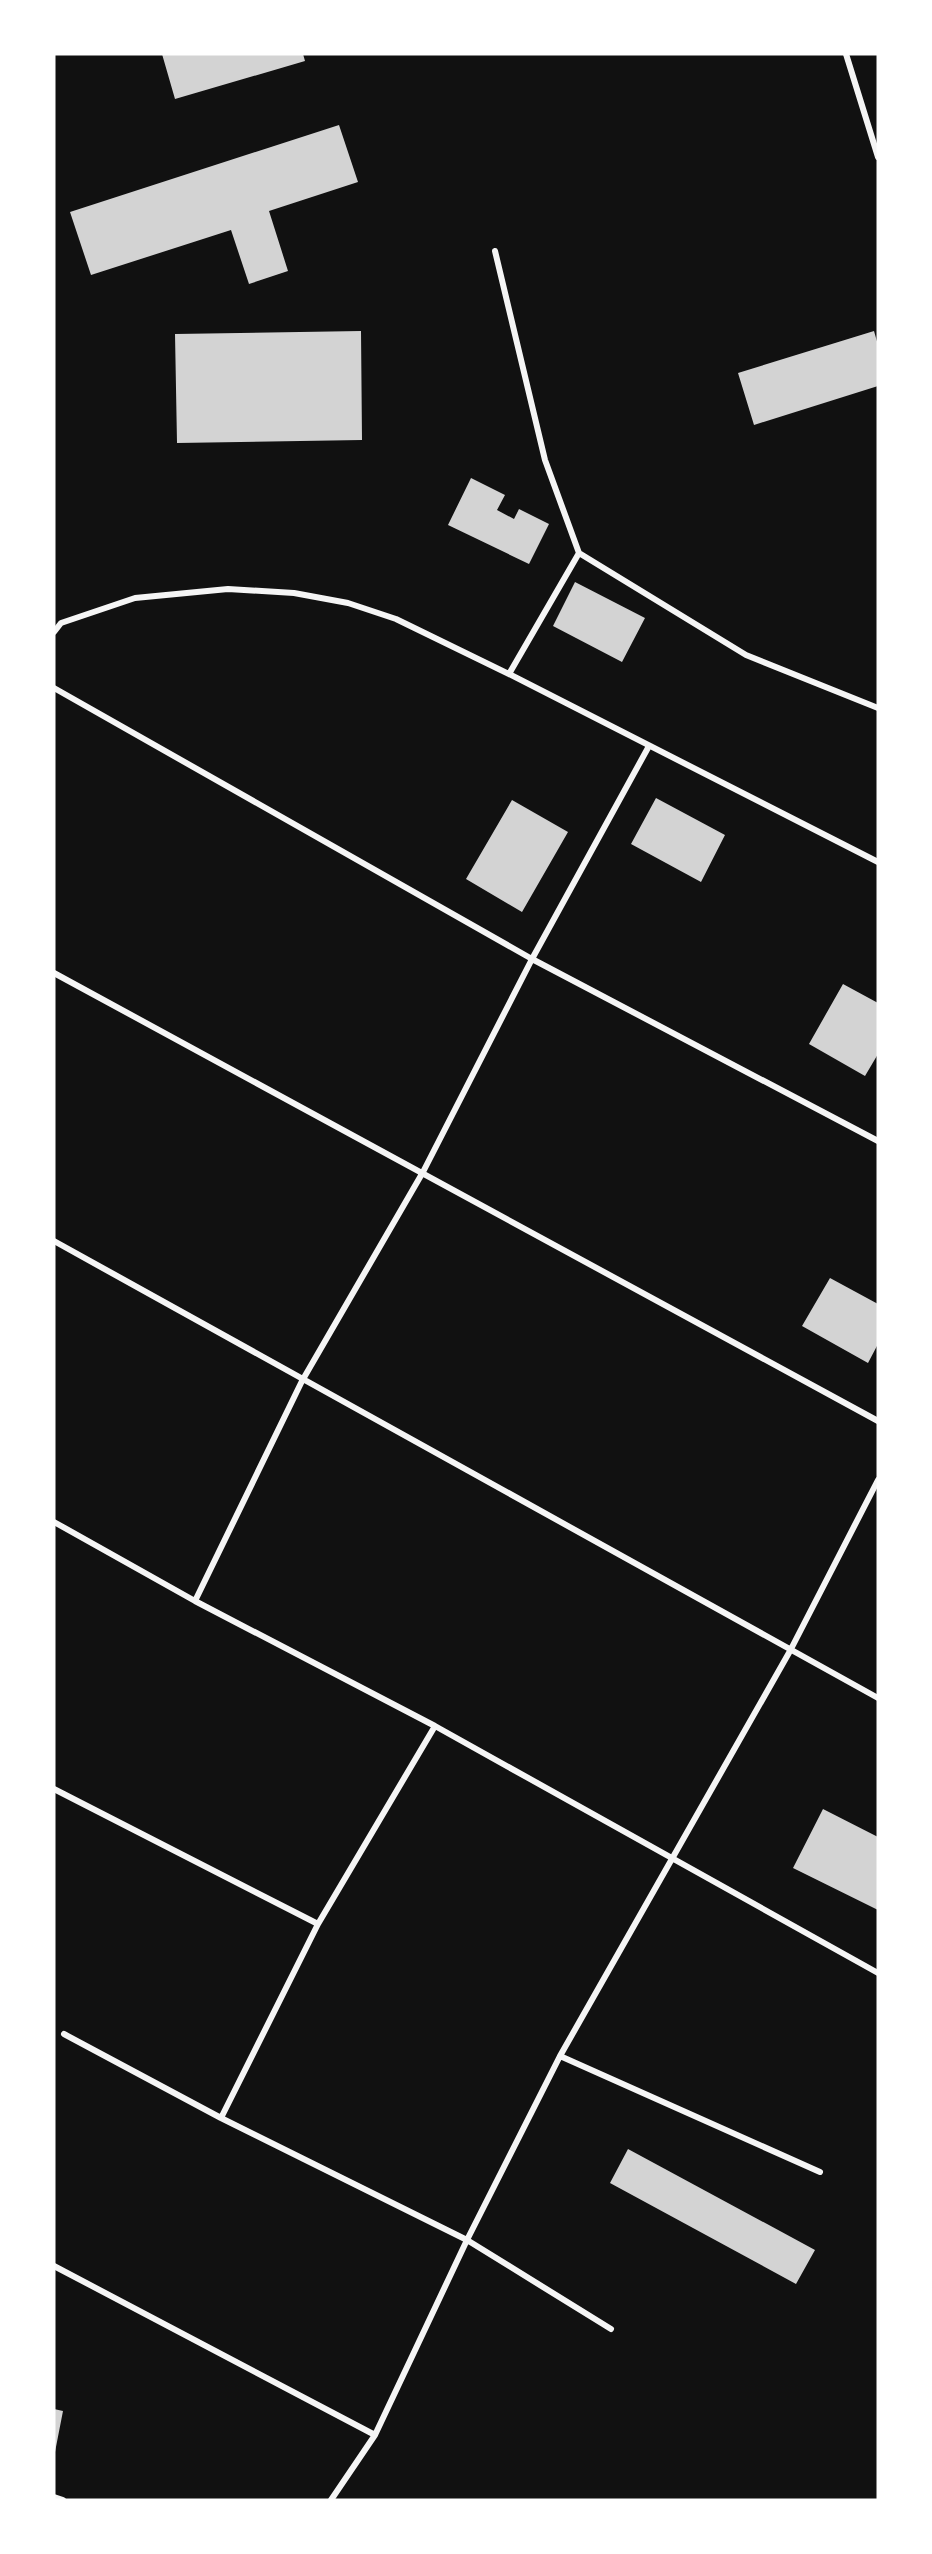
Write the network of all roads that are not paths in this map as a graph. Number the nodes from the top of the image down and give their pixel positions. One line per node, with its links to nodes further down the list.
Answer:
1 (846, 54): 2 (street)
2 (878, 157)
3 (495, 251): 4 (street)
4 (579, 553): 6 (street); 8 (street)
5 (54, 632): 6 (street)
6 (509, 674): 9 (street)
7 (54, 688): 11 (street)
8 (878, 708)
9 (649, 746): 10 (street); 11 (street)
10 (878, 862)
11 (532, 959): 13 (street); 14 (street)
12 (54, 973): 14 (street)
13 (878, 1141)
14 (423, 1172): 16 (street); 17 (street)
15 (54, 1241): 16 (street)
16 (302, 1380): 20 (street); 21 (street)
17 (878, 1421)
18 (878, 1480): 21 (street)
19 (54, 1522): 20 (street)
20 (195, 1601): 23 (street)
21 (790, 1651): 22 (street); 25 (street)
22 (878, 1698)
23 (435, 1726): 25 (street); 26 (street)
24 (54, 1789): 26 (street)
25 (672, 1858): 27 (street); 29 (street)
26 (318, 1924): 30 (street)
27 (878, 1972)
28 (64, 2034): 30 (street)
29 (560, 2056): 31 (street); 32 (street)
30 (221, 2118): 32 (street)
31 (820, 2172)
32 (467, 2240): 34 (street); 35 (street)
33 (54, 2266): 35 (street)
34 (611, 2329)
35 (375, 2434): 38 (street)
36 (54, 2497): 37 (street)
37 (63, 2500)
38 (331, 2500)

